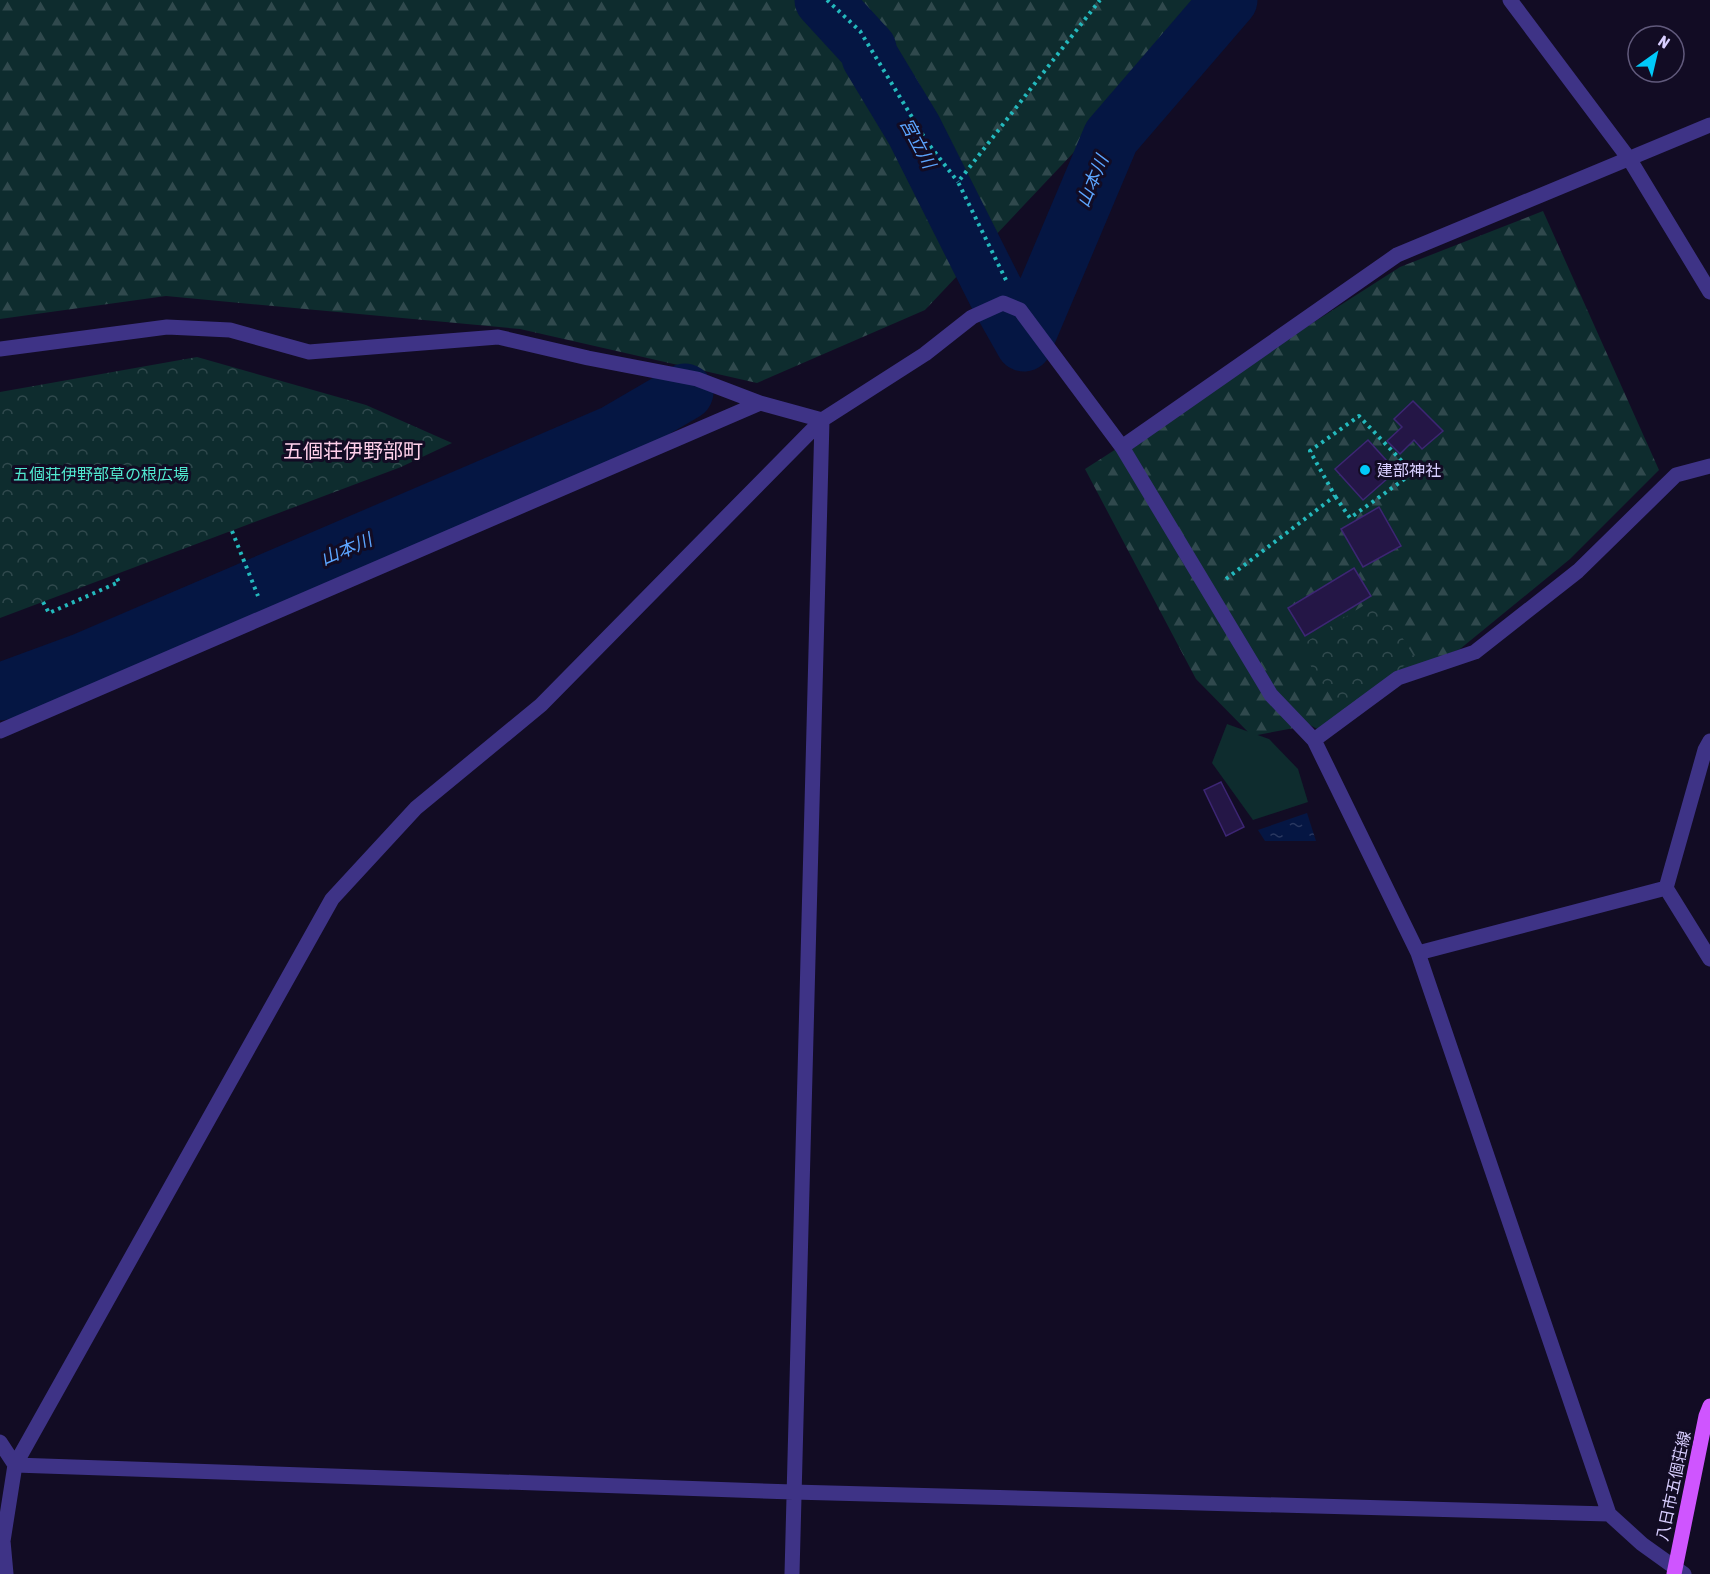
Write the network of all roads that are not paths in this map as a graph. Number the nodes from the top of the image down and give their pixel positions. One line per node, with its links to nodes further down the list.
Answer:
1 (1510, 0): 3 (street)
2 (1710, 125): 3 (street)
3 (1630, 160): 4 (street); 8 (street)
4 (1710, 292)
5 (0, 349): 6 (street)
6 (760, 403): 7 (street); 10 (street)
7 (822, 420): 8 (street); 18 (street); 19 (street)
8 (1122, 447): 11 (street)
9 (1710, 466): 11 (street)
10 (0, 731)
11 (1314, 740): 14 (street)
12 (1710, 741): 13 (street)
13 (1666, 888): 14 (street); 15 (street)
14 (1418, 953): 20 (street)
15 (1710, 959)
16 (1710, 1406): 21 (main road, 八日市五個荘線)
17 (0, 1442): 18 (street)
18 (15, 1465): 19 (street); 22 (street)
19 (793, 1492): 20 (street); 23 (street)
20 (1609, 1514): 21 (street)
21 (1678, 1572)
22 (6, 1574)
23 (792, 1574)

